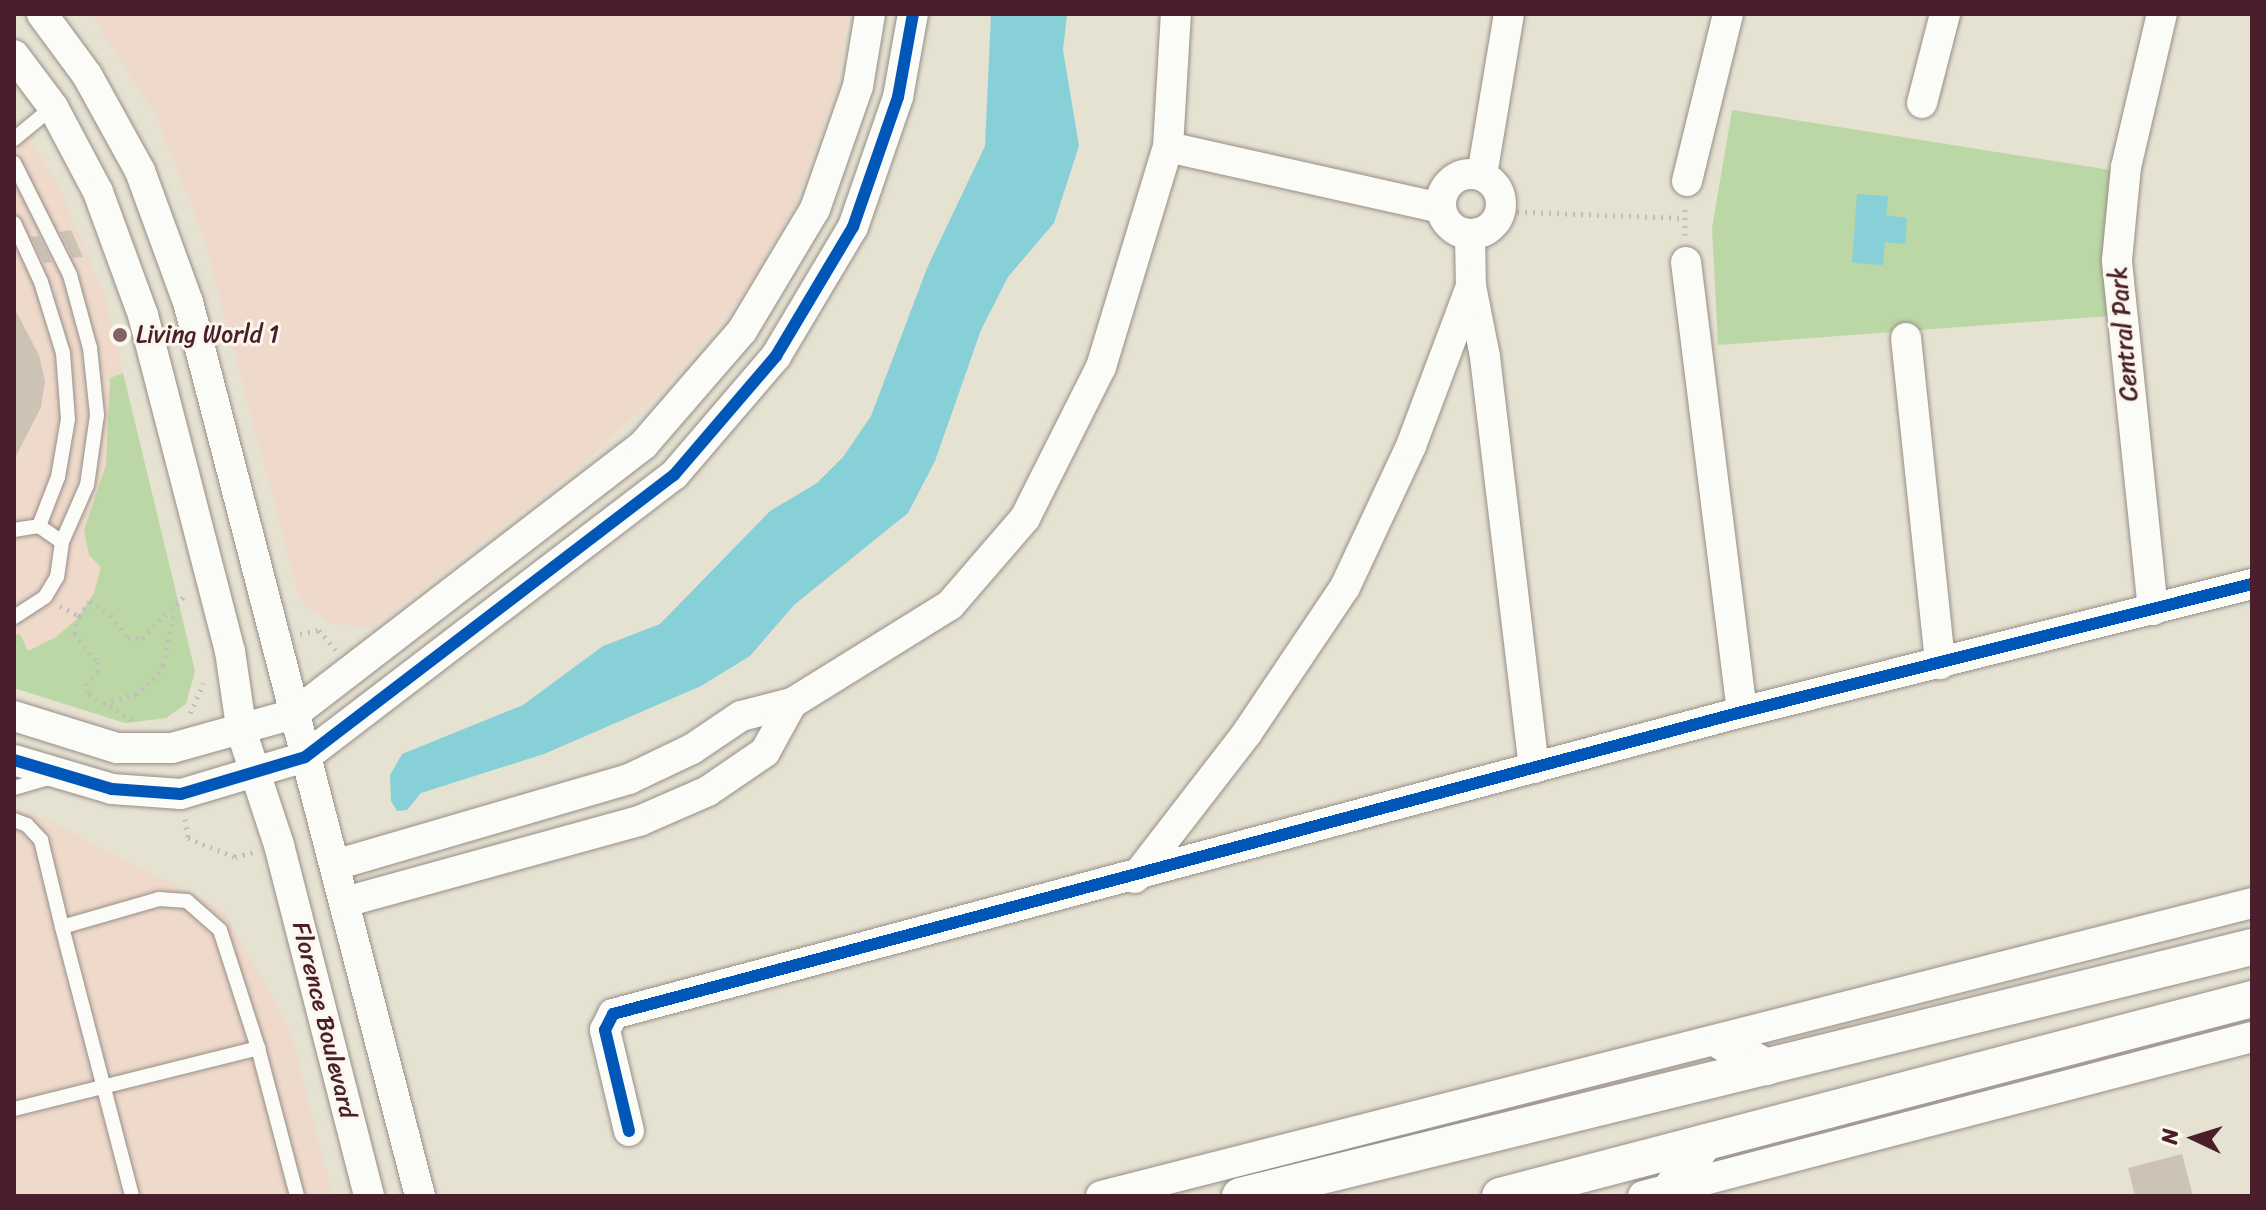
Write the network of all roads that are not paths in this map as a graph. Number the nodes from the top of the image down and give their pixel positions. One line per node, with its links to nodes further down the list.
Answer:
1 (42, 14): 32 (street, Florence Boulevard)
2 (870, 14): 32 (street)
3 (913, 14): 35 (street)
4 (1176, 14): 13 (street)
5 (1509, 14): 15 (street)
6 (1728, 14): 16 (street)
7 (1945, 14): 10 (street)
8 (2162, 14): 27 (street, Central Park)
9 (14, 55): 11 (street, Florence Boulevard)
10 (1922, 103)
11 (53, 107): 12 (lane); 34 (street, Florence Boulevard)
12 (14, 139)
13 (1168, 147): 17 (street); 30 (street)
14 (14, 163): 25 (lane)
15 (1482, 175): 17 (street); 19 (street)
16 (1687, 181)
17 (1440, 208): 19 (street)
18 (14, 223): 23 (lane)
19 (1470, 236): 21 (street)
20 (1686, 262): 31 (street)
21 (1471, 286): 37 (street); 43 (street)
22 (1906, 338): 29 (street)
23 (39, 526): 24 (lane); 25 (lane)
24 (14, 530)
25 (62, 542): 28 (lane)
26 (2252, 584): 27 (street)
27 (2153, 610): 29 (street)
28 (14, 617)
29 (1940, 664): 31 (street)
30 (792, 703): 42 (street); 44 (street)
31 (1742, 712): 37 (street)
32 (294, 714): 34 (street); 35 (street, Florence Boulevard)
33 (14, 716): 34 (street)
34 (242, 733): 39 (street, Florence Boulevard)
35 (305, 757): 39 (street); 42 (street, Florence Boulevard)
36 (14, 760): 38 (street)
37 (1534, 768): 43 (street)
38 (59, 774): 39 (street); 40 (lane)
39 (253, 777): 60 (street, Florence Boulevard)
40 (14, 788)
41 (14, 820): 46 (lane)
42 (335, 865): 44 (street, Florence Boulevard)
43 (1135, 878): 55 (street)
44 (345, 902): 61 (street, Florence Boulevard)
45 (2252, 903): 50 (street)
46 (62, 927): 51 (lane); 53 (lane)
47 (2252, 947): 52 (street)
48 (2252, 999): 56 (street)
49 (2252, 1037): 57 (street)
50 (1722, 1042): 52 (street); 62 (street)
51 (258, 1048): 53 (lane); 59 (lane)
52 (1766, 1067): 63 (street)
53 (104, 1086): 54 (lane); 58 (lane)
54 (14, 1109)
55 (629, 1131)
56 (1705, 1142): 57 (street); 64 (street)
57 (1656, 1193)
58 (132, 1196)
59 (297, 1196)
60 (369, 1196)
61 (420, 1196)
62 (1101, 1196)
63 (1240, 1196)
64 (1500, 1196)

